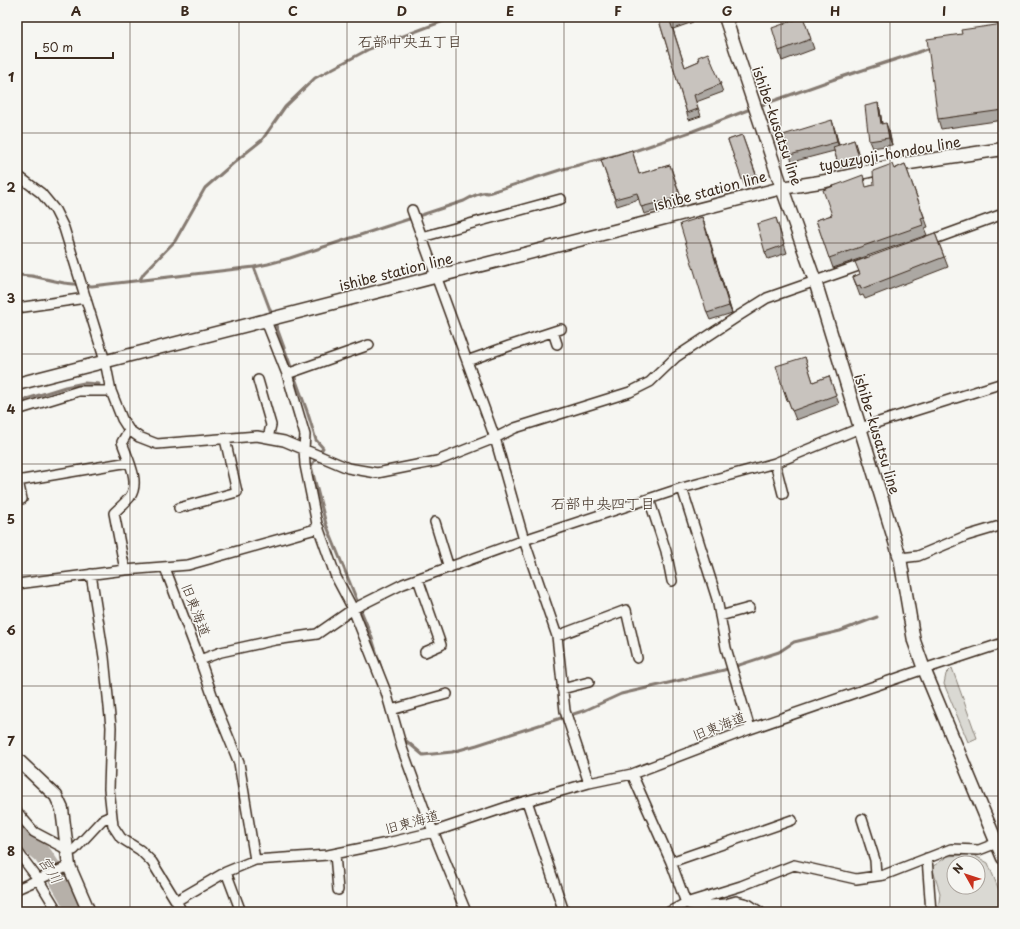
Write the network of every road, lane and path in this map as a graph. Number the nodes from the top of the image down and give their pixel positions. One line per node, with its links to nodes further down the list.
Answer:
1 (725, 17): 4 (main road, ishibe-kusatsu line)
2 (1003, 149): 4 (main road, tyouzyoji-hondou line)
3 (17, 175): 13 (street)
4 (782, 188): 11 (main road, ishibe station line); 12 (main road, ishibe-kusatsu line)
5 (561, 199): 8 (street)
6 (412, 210): 8 (street)
7 (1003, 214): 9 (street)
8 (422, 237): 11 (street)
9 (920, 244)
10 (875, 260): 12 (street)
11 (437, 278): 15 (main road, ishibe station line); 19 (street)
12 (815, 281): 26 (main road, ishibe-kusatsu line); 29 (street)
13 (86, 298): 14 (street); 18 (street)
14 (17, 308)
15 (266, 321): 18 (main road, ishibe station line); 20 (street)
16 (557, 344): 19 (street)
17 (369, 345): 20 (street)
18 (106, 361): 23 (main road, ishibe station line); 24 (street)
19 (467, 361): 29 (street)
20 (287, 374): 31 (street)
21 (258, 380): 28 (street)
22 (1003, 383): 26 (street)
23 (17, 384)
24 (111, 392): 25 (street); 27 (street)
25 (17, 410)
26 (860, 428): 33 (street); 44 (main road, ishibe-kusatsu line)
27 (129, 430): 30 (street); 32 (street)
28 (268, 438): 30 (street); 31 (street)
29 (495, 438): 31 (street); 43 (street)
30 (225, 439): 39 (street)
31 (304, 449): 42 (street)
32 (129, 462): 34 (street); 47 (street)
33 (775, 463): 35 (street); 36 (street)
34 (18, 481): 38 (street)
35 (682, 488): 37 (street); 54 (street)
36 (783, 494)
37 (648, 498): 43 (street); 50 (street)
38 (22, 499)
39 (179, 508)
40 (435, 522): 46 (street)
41 (1003, 525): 44 (street)
42 (319, 528): 45 (street); 53 (street)
43 (524, 540): 46 (street); 55 (street)
44 (900, 558): 60 (main road, ishibe-kusatsu line)
45 (165, 568): 47 (street); 59 (street, 旧東海道)
46 (449, 568): 49 (street)
47 (125, 570): 48 (street)
48 (91, 574): 51 (street); 71 (street)
49 (418, 579): 53 (street); 57 (street)
50 (672, 581)
51 (17, 584)
52 (749, 608): 54 (street)
53 (353, 609): 59 (street); 64 (street)
54 (720, 616): 65 (street)
55 (557, 636): 58 (street); 62 (street)
56 (1003, 643): 60 (street, 旧東海道)
57 (425, 652)
58 (637, 658)
59 (200, 660): 81 (street, 旧東海道)
60 (924, 669): 65 (street, 旧東海道); 75 (main road, ishibe-kusatsu line)
61 (589, 682): 62 (street)
62 (562, 689): 68 (street)
63 (447, 694): 64 (street)
64 (391, 710): 74 (street)
65 (750, 729): 67 (street, 旧東海道)
66 (17, 759): 77 (main road)
67 (632, 774): 68 (street, 旧東海道); 82 (street)
68 (589, 783): 69 (street, 旧東海道)
69 (528, 801): 74 (street, 旧東海道); 97 (street)
70 (17, 812): 77 (street)
71 (111, 816): 77 (street); 89 (street)
72 (862, 819): 85 (street)
73 (792, 820): 82 (street)
74 (433, 832): 78 (street, 旧東海道); 96 (street)
75 (997, 843): 79 (street); 80 (main road, ishibe-kusatsu line)
76 (17, 850): 86 (street)
77 (68, 850): 83 (main road)
78 (335, 854): 81 (street, 旧東海道); 88 (street)
79 (927, 858): 85 (street); 101 (street)
80 (1003, 858)
81 (255, 860): 84 (street)
82 (671, 862): 90 (street)
83 (64, 868): 86 (street); 93 (main road)
84 (226, 872): 89 (street); 95 (street)
85 (876, 876): 90 (street)
86 (39, 879): 87 (street); 92 (street)
87 (17, 889)
88 (338, 890)
89 (176, 901): 94 (street)
90 (686, 903): 91 (street); 98 (street)
91 (725, 904): 99 (street); 100 (street)
92 (58, 912)
93 (89, 912)
94 (182, 912)
95 (241, 912)
96 (466, 912)
97 (564, 912)
98 (669, 912)
99 (740, 912)
100 (760, 912)
101 (931, 912)

